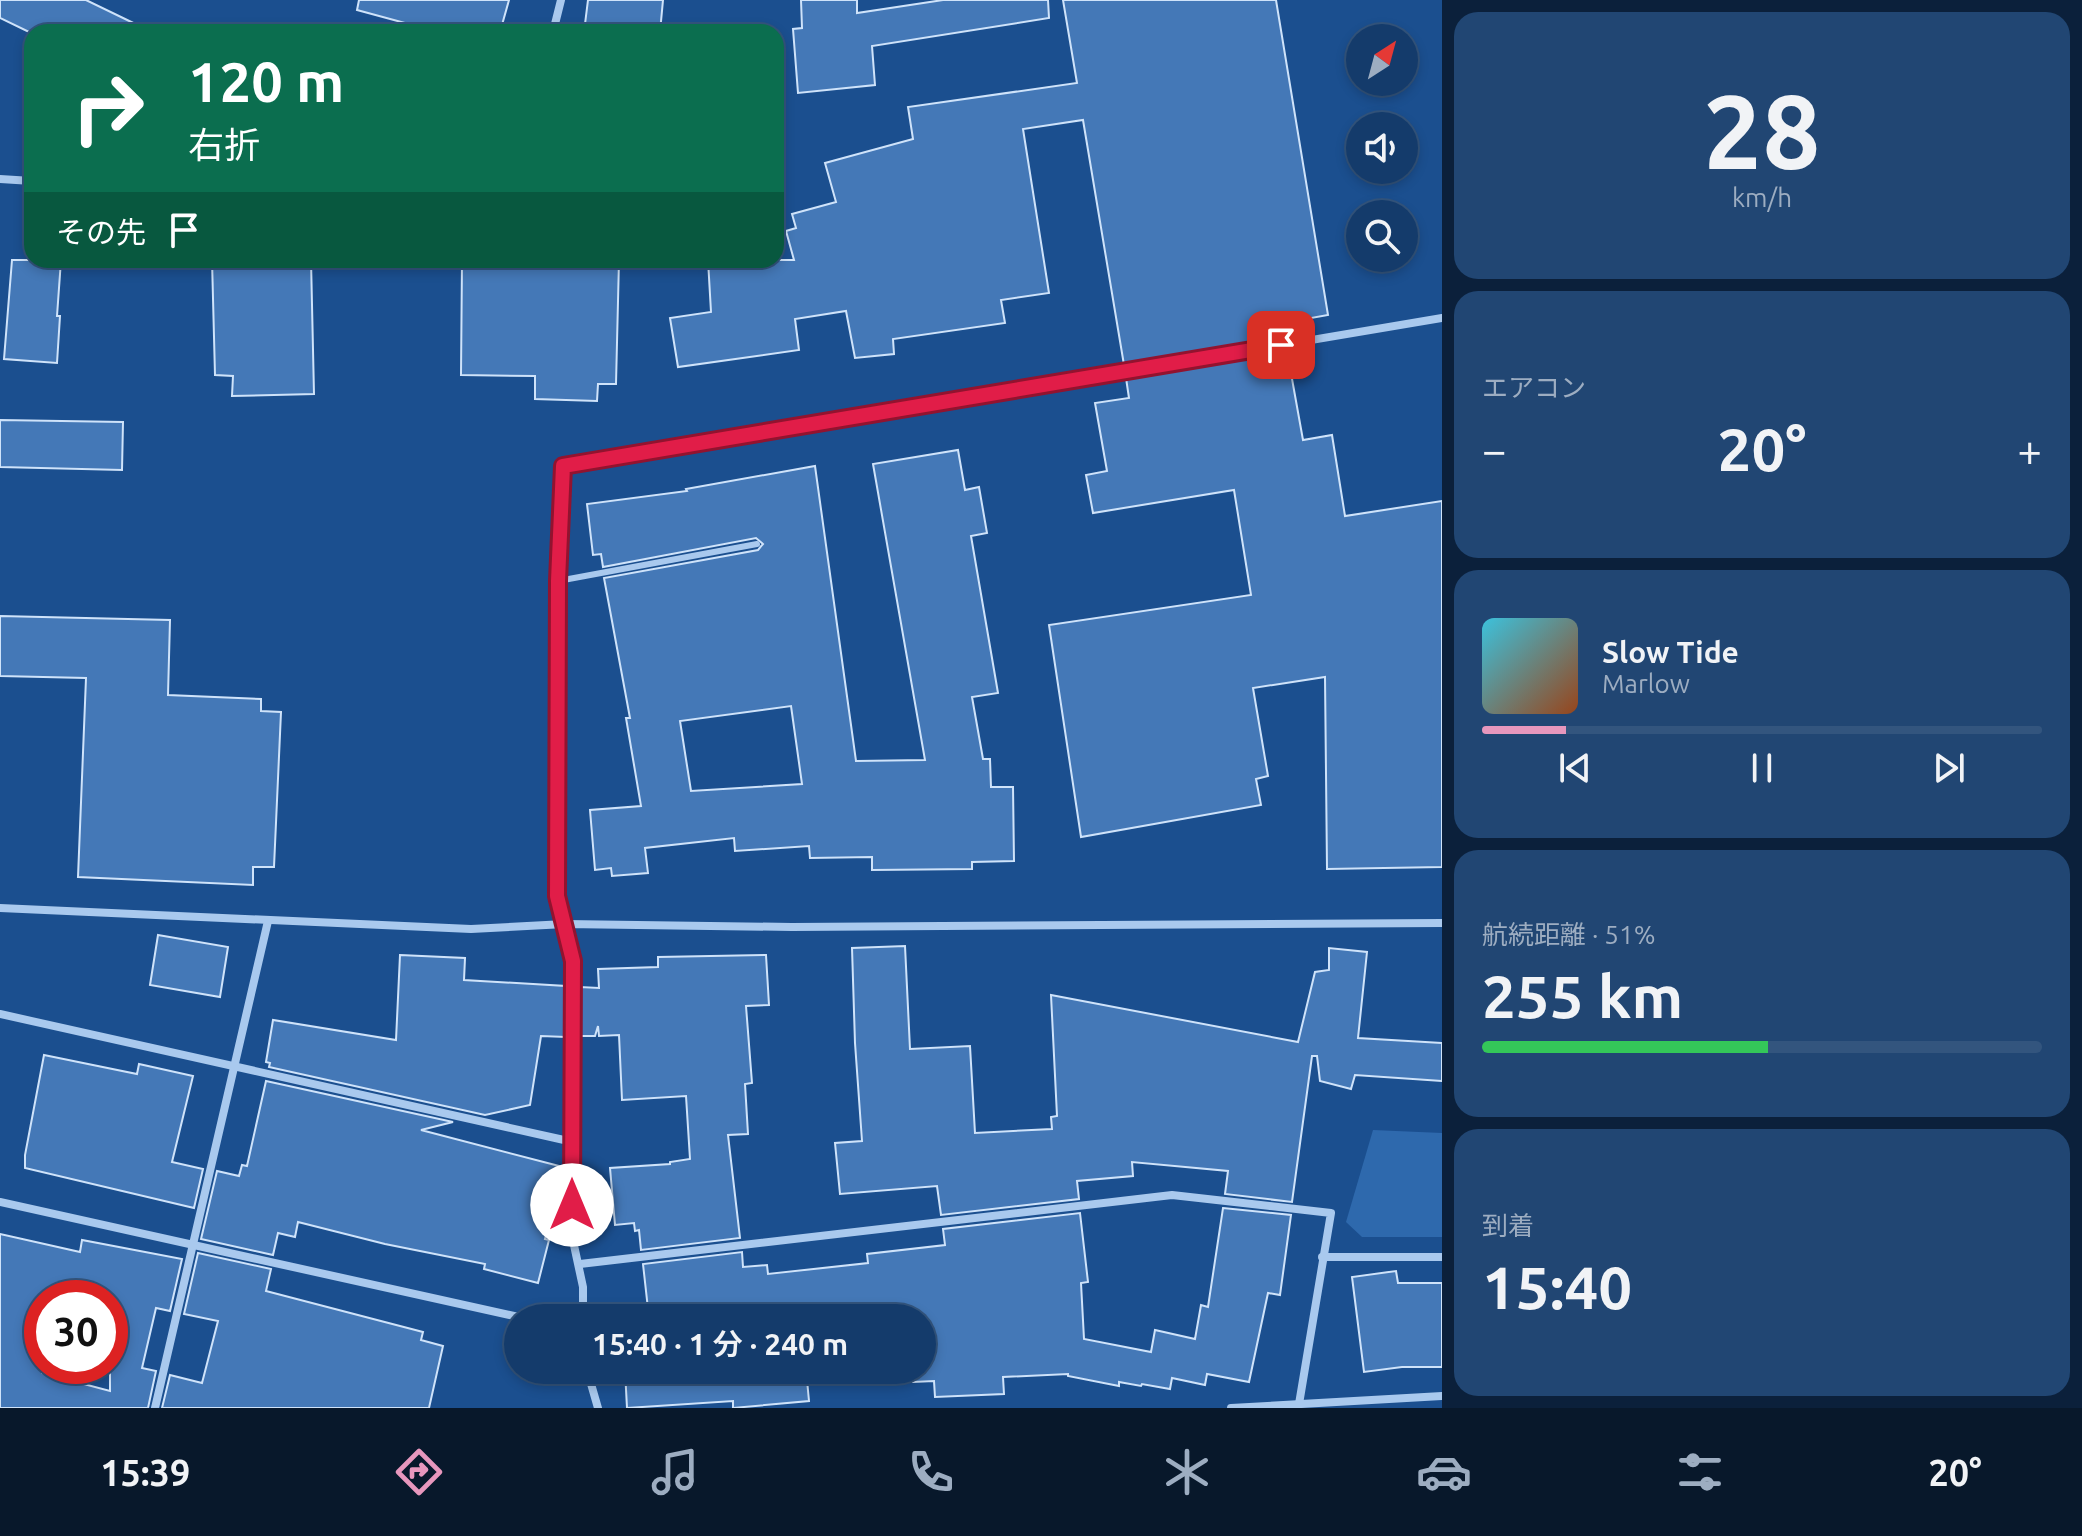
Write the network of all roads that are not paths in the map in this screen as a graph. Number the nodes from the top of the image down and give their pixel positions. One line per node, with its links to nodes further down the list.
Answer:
1 (561, 0): 2 (street)
2 (555, 24)
3 (0, 179): 4 (street)
4 (24, 180)
5 (1442, 318): 7 (street)
6 (757, 544): 7 (lane)
7 (558, 581): 11 (street)
8 (0, 908): 9 (street)
9 (268, 921): 11 (street); 13 (street)
10 (1442, 923): 11 (street)
11 (565, 924): 14 (street)
12 (0, 1014): 13 (street)
13 (234, 1067): 14 (street); 16 (street)
14 (573, 1142): 19 (street)
15 (0, 1202): 16 (street)
16 (193, 1243): 21 (street); 26 (street)
17 (1322, 1257): 18 (street); 19 (street); 24 (street)
18 (1442, 1257)
19 (580, 1264): 20 (street)
20 (582, 1304)
21 (504, 1314)
22 (591, 1384): 27 (street)
23 (1442, 1396): 24 (street)
24 (1299, 1404): 25 (street)
25 (1282, 1406): 28 (street)
26 (155, 1408)
27 (598, 1408)
28 (1231, 1408)

